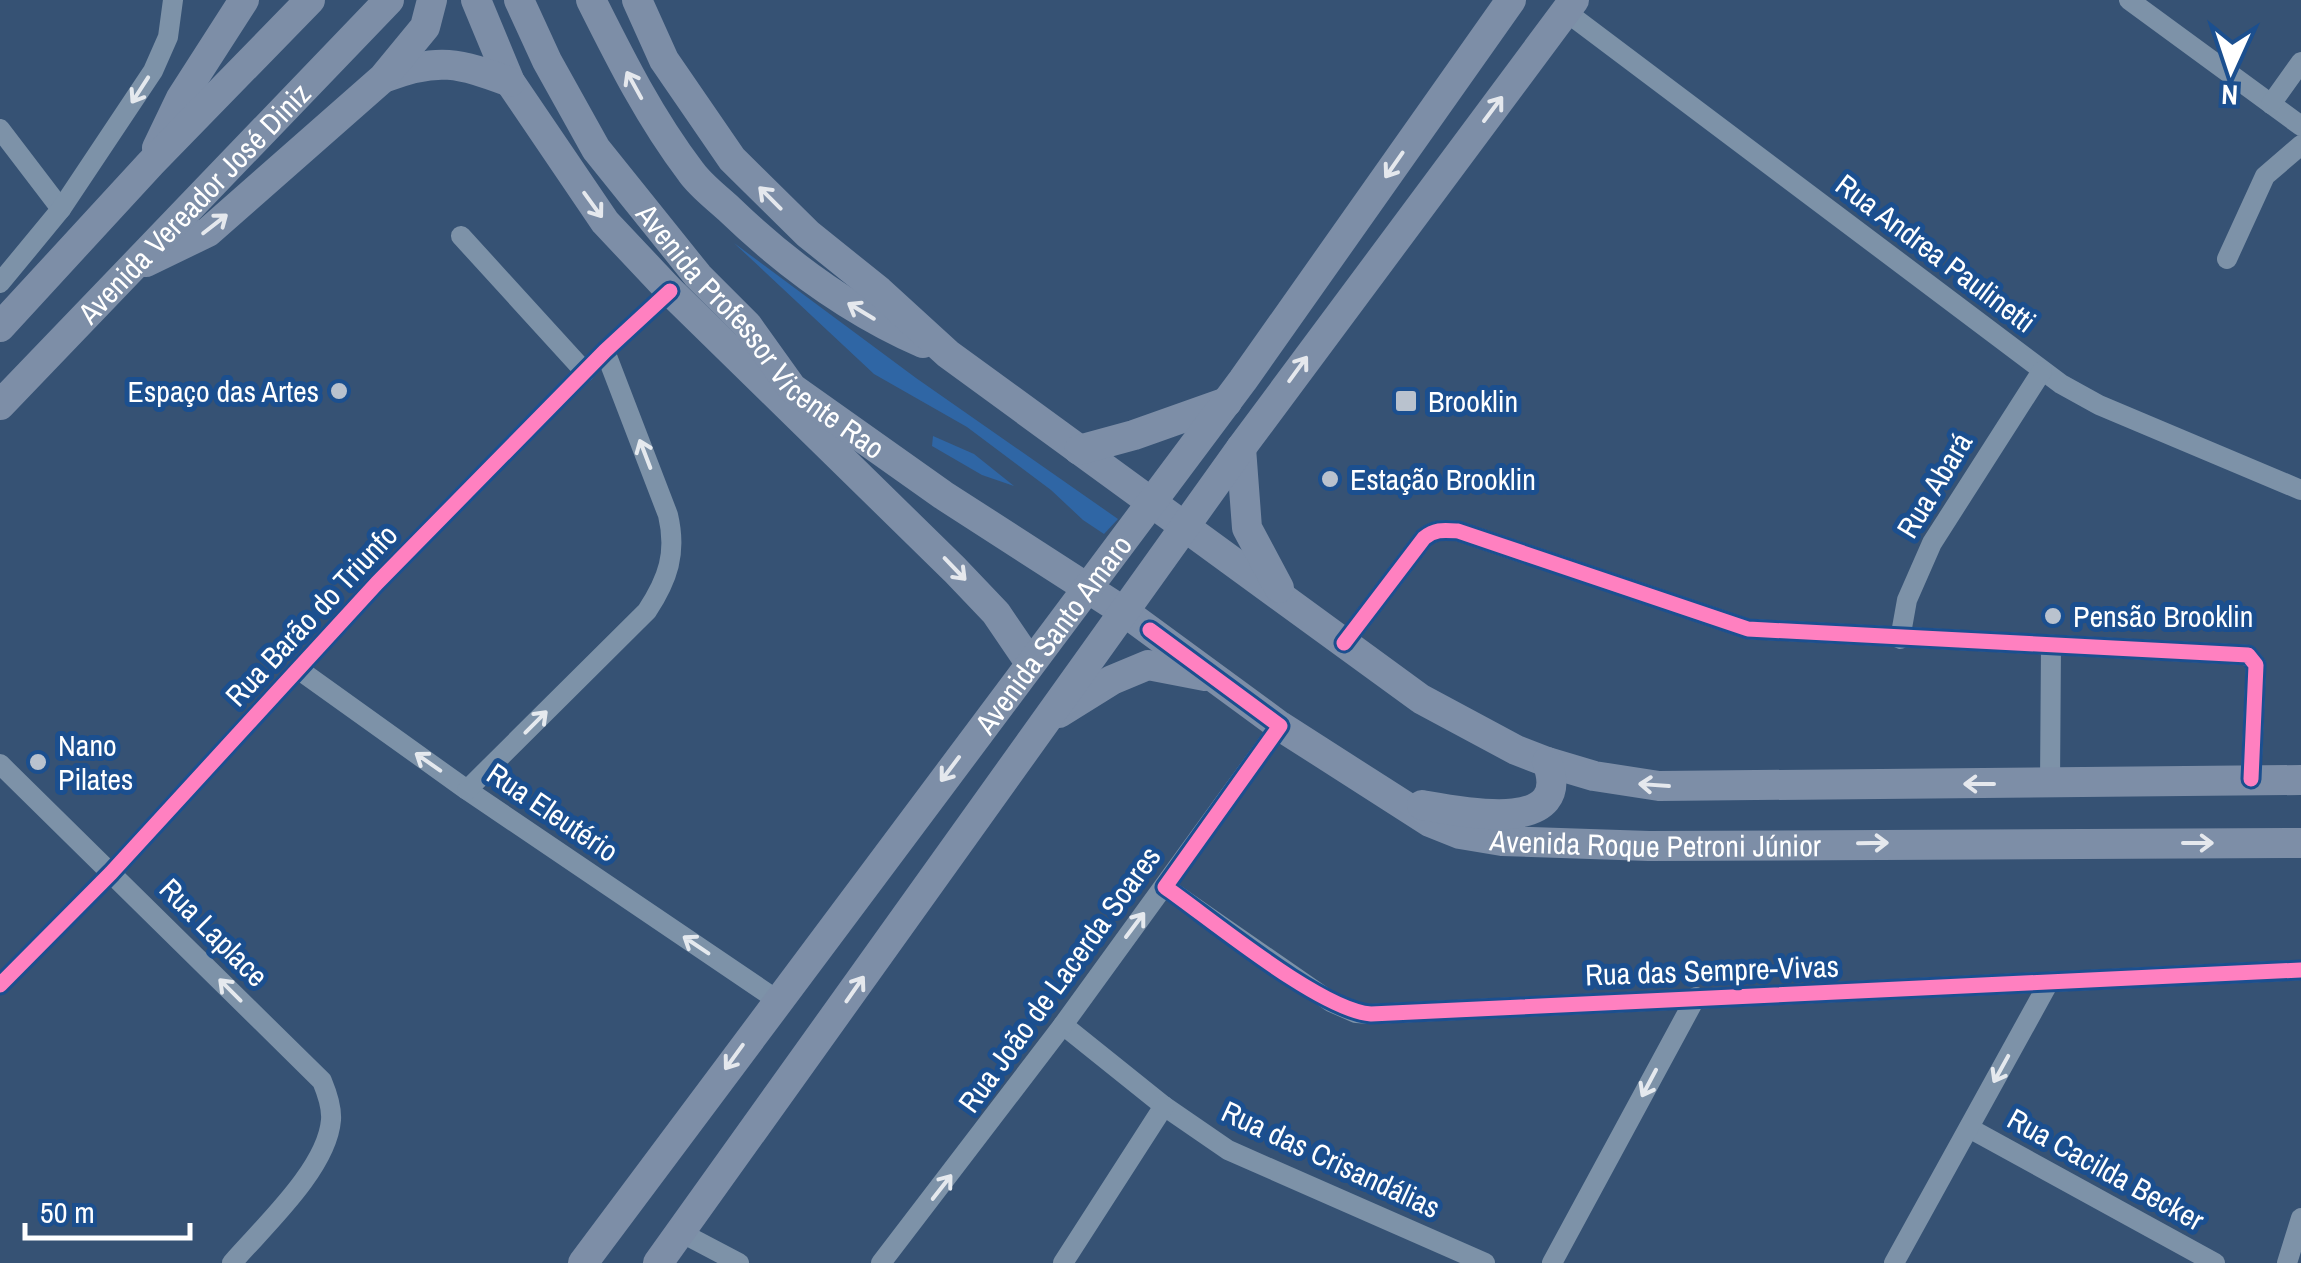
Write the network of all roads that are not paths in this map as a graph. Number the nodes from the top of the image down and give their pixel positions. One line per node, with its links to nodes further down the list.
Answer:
1 (173, 0): 21 (street, one-way to 21)
2 (244, 0): 20 (main road)
3 (310, 0): 20 (main road, Avenida Vereador José Diniz)
4 (388, 0): 24 (main road, Avenida Vereador José Diniz)
5 (432, 0): 14 (main road)
6 (476, 0): 15 (main road, Avenida Professor Vicente Rao)
7 (519, 0): 32 (main road, Avenida Professor Vicente Rao)
8 (591, 0): 29 (main road, Avenida Professor Vicente Rao, one-way to 8)
9 (638, 0): 29 (main road, Avenida Professor Vicente Rao, one-way to 9)
10 (1511, 0): 33 (main road, Avenida Santo Amaro, one-way to 33)
11 (2129, 0): 16 (street)
12 (1570, 6): 30 (street, Rua Andrea Paulinetti); 36 (main road, Avenida Santo Amaro, one-way to 12)
13 (2301, 62): 16 (street)
14 (383, 78): 15 (main road); 24 (main road, one-way to 14)
15 (510, 82): 26 (main road, Avenida Professor Vicente Rao, one-way to 26)
16 (2271, 104): 17 (street)
17 (2301, 126)
18 (0, 128): 21 (street)
19 (2301, 145): 23 (street)
20 (150, 163): 27 (main road, Avenida Vereador José Diniz)
21 (61, 209): 25 (street)
22 (461, 236): 31 (street)
23 (2228, 259)
24 (130, 269): 34 (main road, Avenida Vereador José Diniz)
25 (0, 283)
26 (678, 298): 28 (street, Rua Barão do Triunfo); 32 (main road); 41 (main road)
27 (0, 327)
28 (605, 350): 31 (street, Rua Barão do Triunfo); 58 (street, one-way to 28)
29 (948, 354): 37 (main road, Avenida Professor Vicente Rao)
30 (2042, 371): 38 (street, Rua Andrea Paulinetti); 45 (street, Rua Abará)
31 (585, 372): 49 (street, Rua Barão do Triunfo)
32 (792, 388): 35 (main road, Avenida Professor Vicente Rao)
33 (1226, 402): 37 (main road); 39 (main road, Avenida Santo Amaro)
34 (0, 405)
35 (854, 434): 41 (main road); 42 (main road, Avenida Professor Vicente Rao)
36 (1241, 448): 40 (main road, Avenida Santo Amaro); 43 (main road)
37 (1079, 450): 39 (main road, Avenida Professor Vicente Rao)
38 (2301, 490)
39 (1150, 501): 40 (main road, Avenida Roque Petroni Júnior); 42 (main road, Avenida Santo Amaro)
40 (1186, 526): 43 (main road, Avenida Roque Petroni Júnior); 44 (main road, Avenida Santo Amaro)
41 (922, 536): 48 (main road, one-way to 48)
42 (1085, 587): 44 (main road, Avenida Roque Petroni Júnior); 48 (main road, Avenida Santo Amaro)
43 (1286, 599): 46 (main road, Avenida Roque Petroni Júnior)
44 (1126, 613): 50 (main road, Avenida Roque Petroni Júnior); 51 (main road, Avenida Santo Amaro)
45 (1900, 639): 46 (street); 47 (street)
46 (1344, 643): 53 (main road, Avenida Roque Petroni Júnior)
47 (2052, 646): 55 (street); 57 (street)
48 (1030, 663): 67 (main road, Avenida Santo Amaro, one-way to 67)
49 (298, 669): 58 (street, Rua Eleutério, one-way to 49); 61 (street, Rua Barão do Triunfo)
50 (1218, 679): 51 (main road); 52 (main road, Avenida Roque Petroni Júnior)
51 (1044, 722): 72 (main road, Avenida Santo Amaro, one-way to 51)
52 (1280, 726): 59 (main road, Avenida Roque Petroni Júnior); 62 (street, Rua João de Lacerda Soares)
53 (1548, 762): 57 (main road, Avenida Roque Petroni Júnior, one-way to 53); 59 (main road)
54 (0, 764): 61 (street, Rua Laplace)
55 (2251, 779): 56 (main road, Avenida Roque Petroni Júnior); 57 (main road, Avenida Roque Petroni Júnior)
56 (2301, 780)
57 (2050, 784)
58 (468, 790): 67 (street, Rua Eleutério, one-way to 58)
59 (1400, 802): 60 (main road, Avenida Roque Petroni Júnior, one-way to 60)
60 (2301, 844)
61 (111, 873): 65 (street, Rua Barão do Triunfo); 73 (street, Rua Laplace, one-way to 61)
62 (1164, 886): 66 (street, Rua das Sempre-Vivas); 68 (street, Rua João de Lacerda Soares, one-way to 62)
63 (2301, 970): 64 (street, Rua das Sempre-Vivas)
64 (2048, 984): 66 (street, Rua das Sempre-Vivas); 70 (street, one-way to 70)
65 (0, 985)
66 (1696, 997): 80 (street, one-way to 80)
67 (777, 1000): 74 (main road, Avenida Santo Amaro, one-way to 74)
68 (1063, 1026): 69 (street, Rua das Crisandálias); 77 (street, Rua João de Lacerda Soares, one-way to 68)
69 (1164, 1106): 78 (street); 79 (street, Rua das Crisandálias)
70 (1969, 1128): 81 (street); 82 (street, Rua Cacilda Becker)
71 (2301, 1218): 83 (street)
72 (680, 1232): 75 (main road, Avenida Santo Amaro); 76 (street)
73 (232, 1263)
74 (583, 1263)
75 (658, 1263)
76 (739, 1263)
77 (881, 1263)
78 (1062, 1263)
79 (1484, 1263)
80 (1552, 1263)
81 (1894, 1263)
82 (2215, 1263)
83 (2286, 1263)

